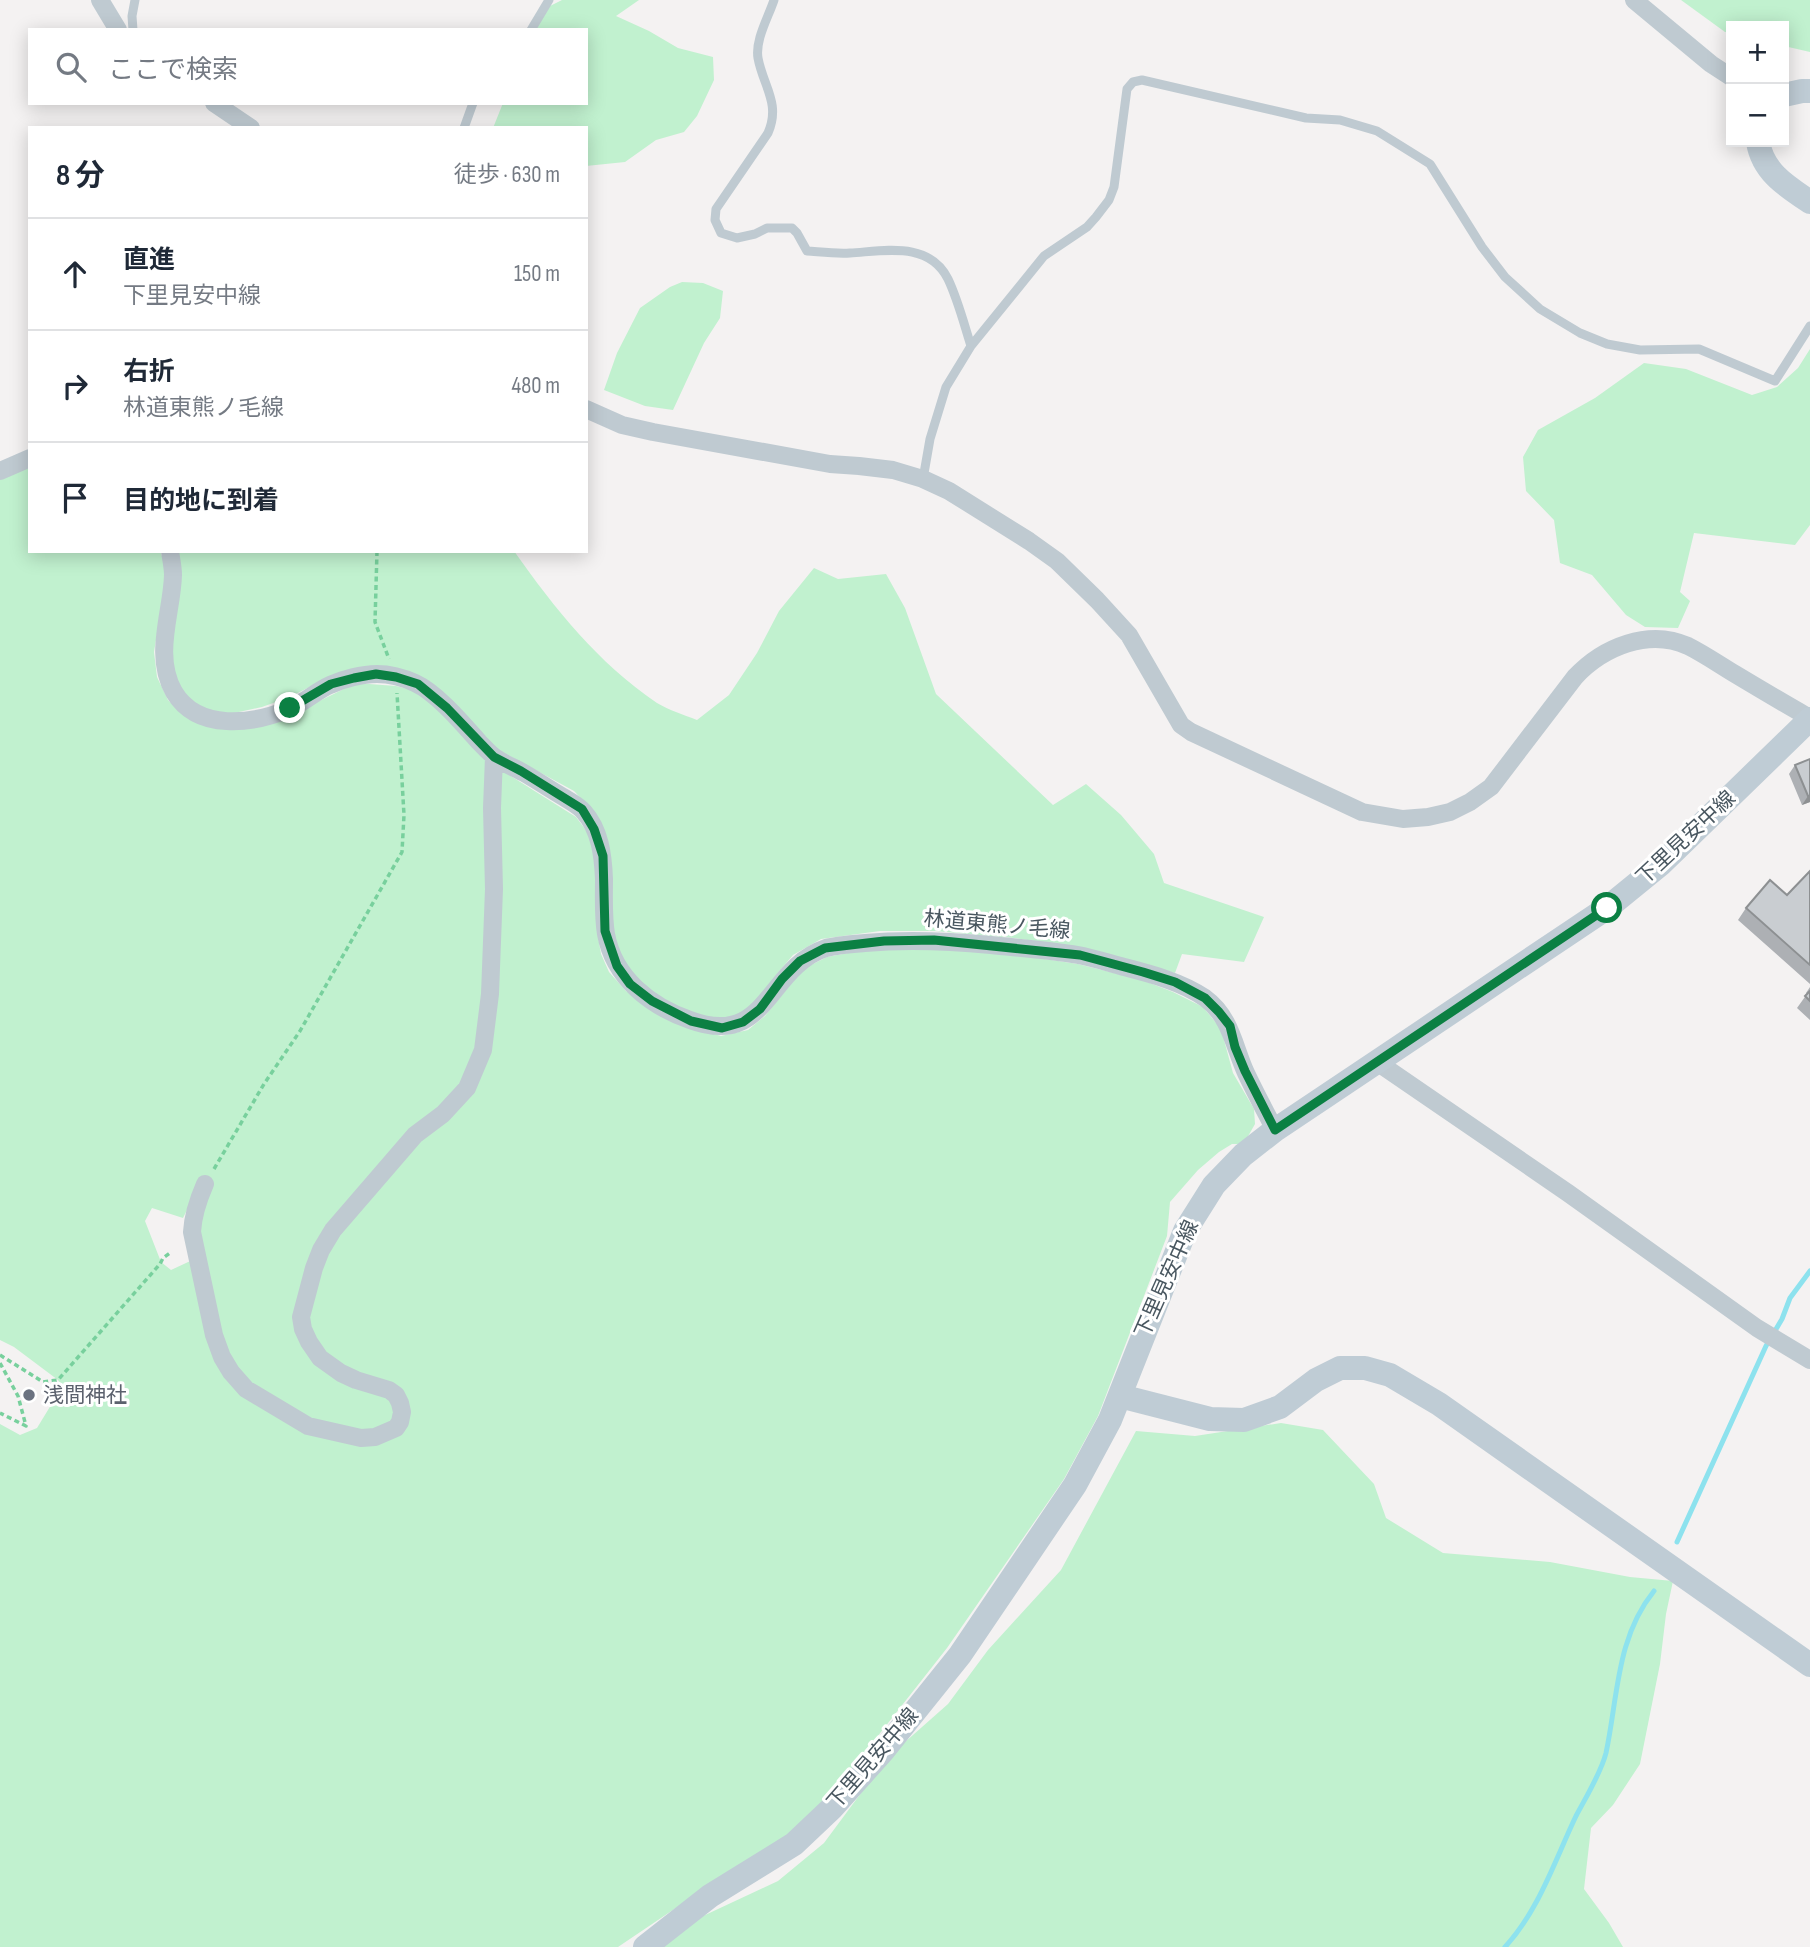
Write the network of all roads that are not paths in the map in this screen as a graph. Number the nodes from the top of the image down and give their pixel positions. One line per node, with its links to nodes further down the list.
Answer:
1 (100, 0): 6 (street)
2 (135, 0): 7 (lane)
3 (549, 0): 8 (lane)
4 (774, 0): 19 (lane)
5 (1634, 0): 9 (street)
6 (117, 28)
7 (133, 28)
8 (532, 28)
9 (1726, 73)
10 (1810, 91): 11 (main road)
11 (1789, 94)
12 (217, 105): 14 (street)
13 (472, 105): 15 (lane)
14 (248, 126)
15 (465, 126)
16 (1759, 147): 17 (main road)
17 (1810, 202)
18 (1810, 326): 19 (lane)
19 (971, 346): 23 (lane)
20 (588, 410): 23 (street)
21 (28, 459): 22 (street)
22 (0, 471)
23 (923, 479): 25 (street)
24 (170, 553): 26 (street, 林道東熊ノ毛線)
25 (1810, 719): 27 (main road, 下里見安中線)
26 (494, 757): 28 (street, 林道東熊ノ毛線); 29 (street)
27 (1377, 1062): 28 (main road, 下里見安中線); 30 (street)
28 (1275, 1130): 31 (main road, 下里見安中線)
29 (205, 1184)
30 (1810, 1360)
31 (1120, 1396): 32 (main road); 33 (main road, 下里見安中線)
32 (1810, 1665)
33 (645, 1947)

